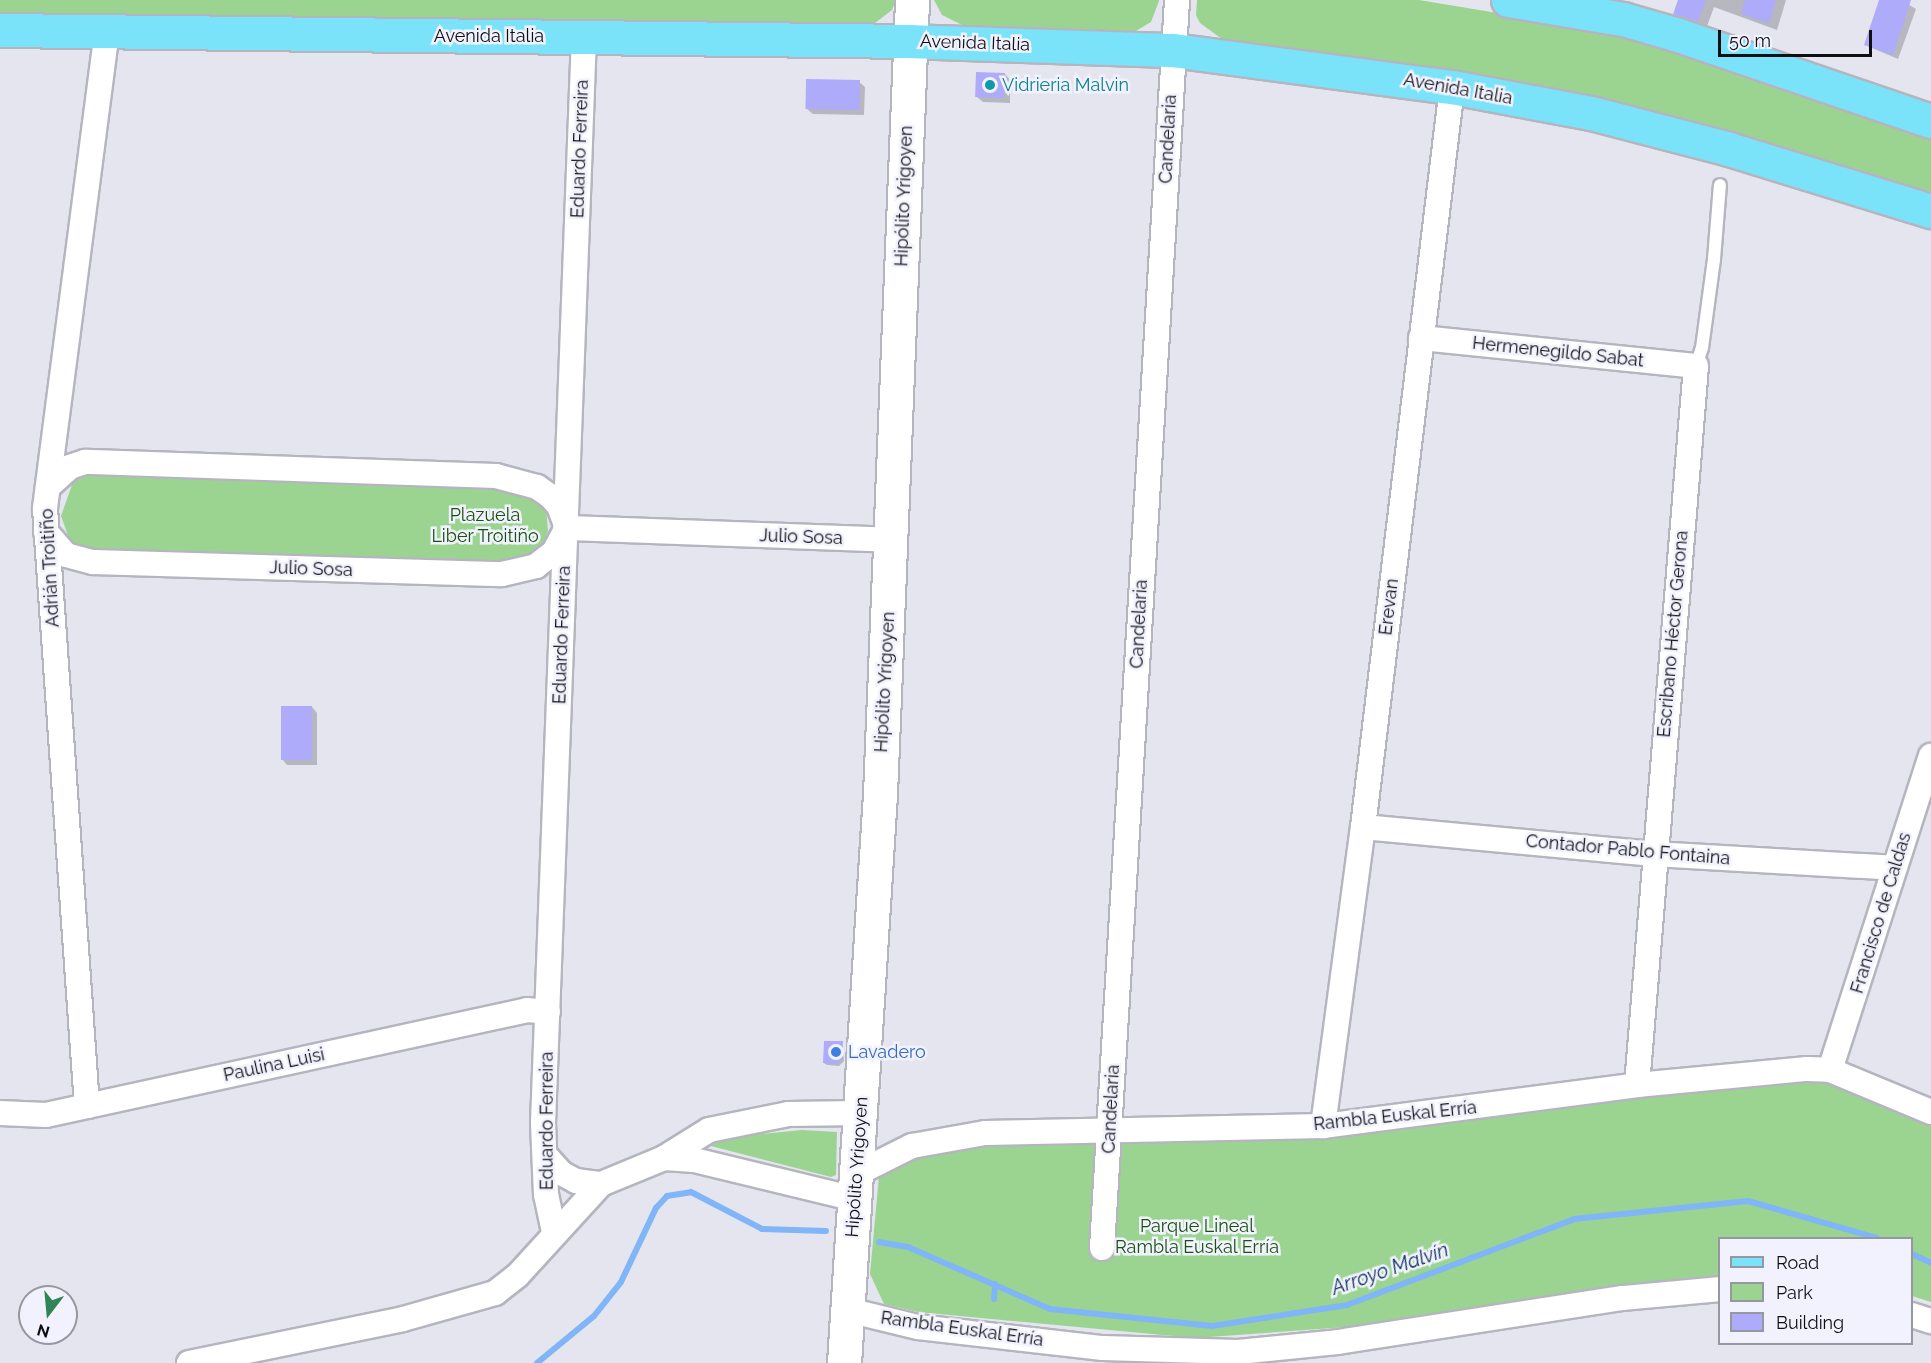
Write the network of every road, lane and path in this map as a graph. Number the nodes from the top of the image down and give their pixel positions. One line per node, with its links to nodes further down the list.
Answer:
1 (912, 0): 9 (street, Hipólito Yrigoyen)
2 (1177, 0): 10 (street, Candelaria)
3 (1508, 0): 4 (main road)
4 (1544, 3): 5 (main road)
5 (1626, 10): 12 (main road)
6 (0, 30): 7 (main road, Avenida Italia)
7 (107, 33): 8 (main road, Avenida Italia); 17 (street, Adrián Troitiño)
8 (584, 37): 9 (main road, Avenida Italia); 18 (street, Eduardo Ferreira)
9 (909, 41): 10 (main road, Avenida Italia); 20 (street, Hipólito Yrigoyen)
10 (1173, 50): 11 (main road, Avenida Italia); 33 (street, Candelaria)
11 (1452, 87): 14 (main road, Avenida Italia); 15 (street, Erevan)
12 (1931, 122)
13 (1720, 184): 16 (lane, Escribano Héctor Gerona)
14 (1931, 212)
15 (1420, 338): 16 (street, Hermenegildo Sabat); 22 (street, Erevan)
16 (1696, 366): 23 (street, Escribano Héctor Gerona)
17 (48, 487): 18 (street); 19 (street, Adrián Troitiño)
18 (567, 528): 19 (street, Julio Sosa); 20 (street, Julio Sosa); 25 (street, Eduardo Ferreira)
19 (46, 532): 28 (street, Adrián Troitiño)
20 (892, 540): 31 (street, Hipólito Yrigoyen)
21 (1931, 756): 24 (street, Francisco de Caldas)
22 (1363, 827): 23 (street, Contador Pablo Fontaina); 32 (street, Erevan)
23 (1654, 854): 24 (street, Contador Pablo Fontaina); 27 (street, Escribano Héctor Gerona)
24 (1894, 868): 26 (street, Francisco de Caldas)
25 (548, 1012): 28 (street, Paulina Luisi); 34 (street, Eduardo Ferreira)
26 (1830, 1070): 27 (street, Rambla Euskal Erría); 29 (street, Rambla Euskal Erría)
27 (1637, 1085): 32 (street, Rambla Euskal Erría)
28 (87, 1106): 30 (street, Paulina Luisi)
29 (1931, 1112)
30 (0, 1113)
31 (861, 1113): 35 (street); 37 (street, Hipólito Yrigoyen)
32 (1323, 1126): 33 (street, Rambla Euskal Erría)
33 (1110, 1128): 37 (street, Rambla Euskal Erría); 39 (street, Candelaria)
34 (545, 1155): 36 (street); 38 (street, Eduardo Ferreira)
35 (663, 1158): 36 (street); 37 (street)
36 (602, 1184): 38 (street)
37 (855, 1186): 41 (street, Hipólito Yrigoyen)
38 (554, 1232): 44 (street)
39 (1102, 1248)
40 (1718, 1289): 41 (street, Rambla Euskal Erría)
41 (848, 1310): 45 (street, Hipólito Yrigoyen)
42 (1913, 1316): 43 (street)
43 (1931, 1321)
44 (189, 1363)
45 (844, 1363)

